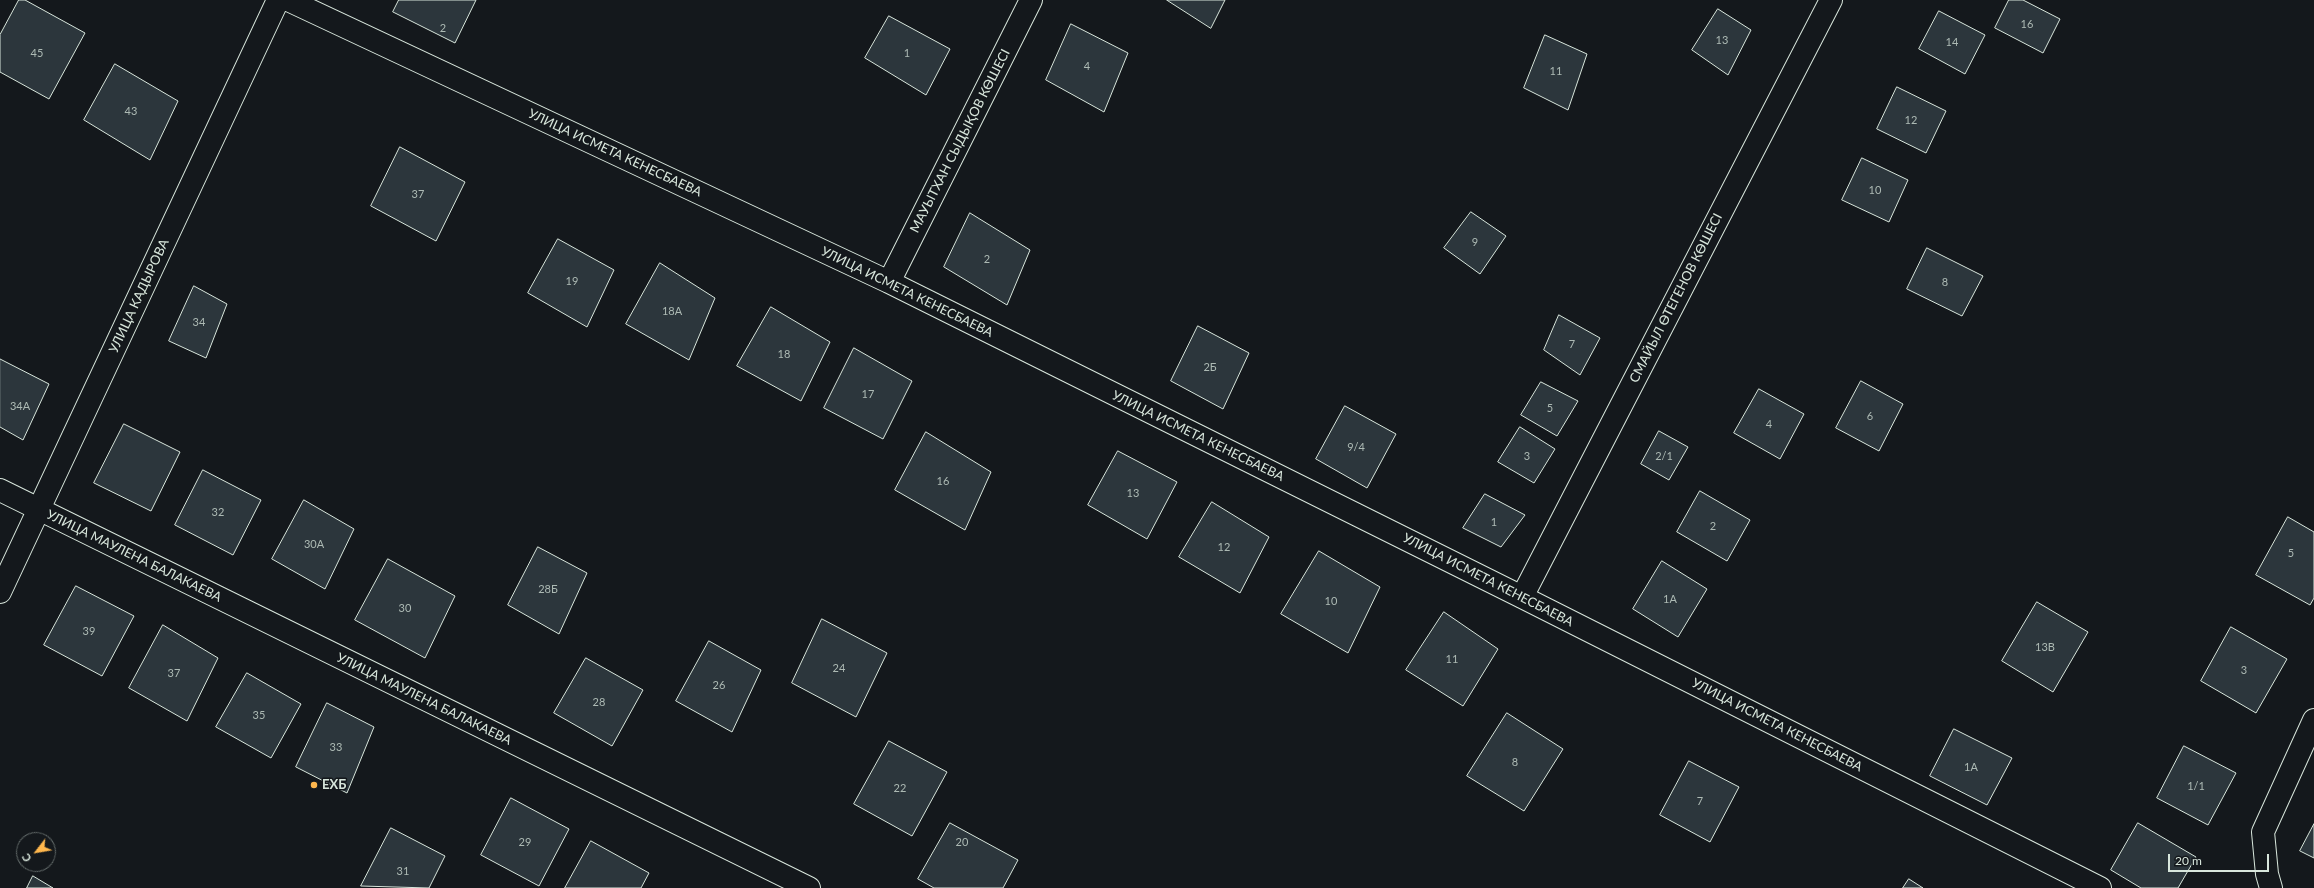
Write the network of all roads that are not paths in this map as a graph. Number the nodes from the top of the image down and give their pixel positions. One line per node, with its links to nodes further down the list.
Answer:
1 (278, 0): 7 (street, УЛИЦА КАДЫРОВА)
2 (288, 0): 5 (street, УЛИЦА ИСМЕТА КЕНЕСБАЕВА)
3 (1031, 0): 5 (street, МАУЫТХАН СЫДЫҚОВ КӨШЕСІ)
4 (1831, 0): 9 (street, СМАЙЫЛ ӨТЕГЕНОВ КӨШЕСІ)
5 (889, 282): 9 (street, УЛИЦА ИСМЕТА КЕНЕСБАЕВА)
6 (0, 490): 7 (street, УЛИЦА МАУЛЕНА БАЛАКАЕВА)
7 (40, 509): 8 (street, УЛИЦА КАДЫРОВА); 11 (street, УЛИЦА МАУЛЕНА БАЛАКАЕВА)
8 (0, 592)
9 (1522, 597): 12 (street, УЛИЦА ИСМЕТА КЕНЕСБАЕВА)
10 (2314, 720): 13 (street)
11 (809, 888)
12 (2100, 888)
13 (2271, 888)

